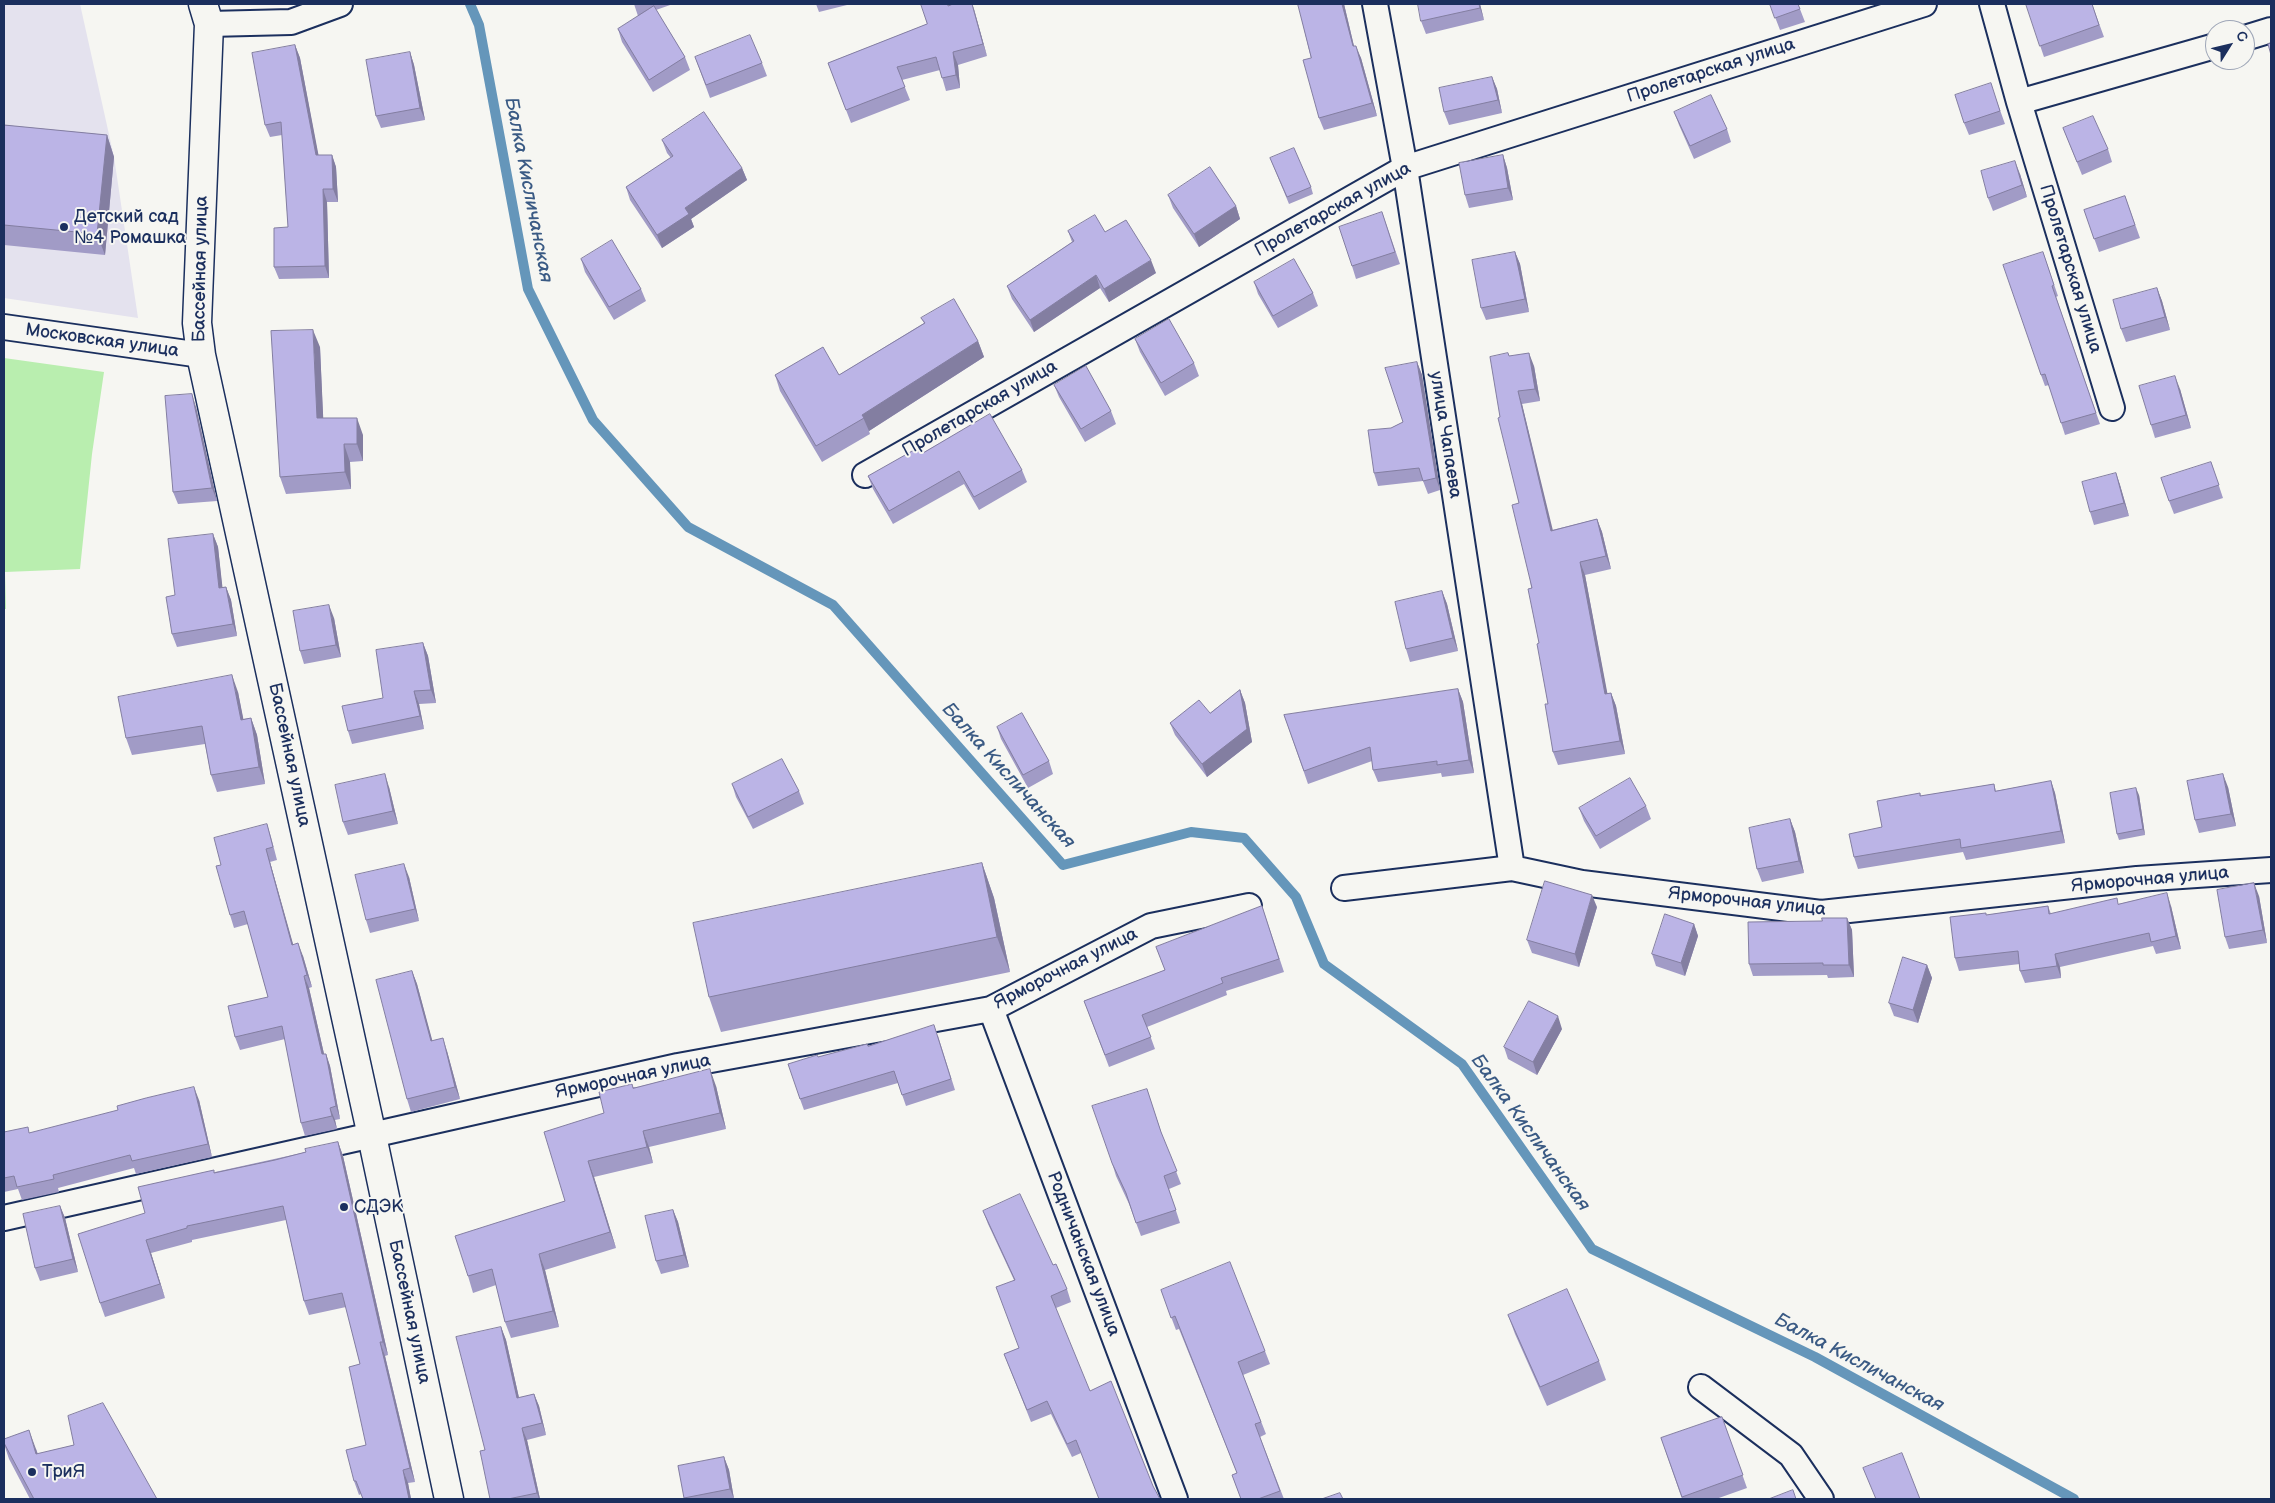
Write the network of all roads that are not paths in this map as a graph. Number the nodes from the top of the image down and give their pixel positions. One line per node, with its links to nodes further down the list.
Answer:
1 (340, 4): 5 (street)
2 (1375, 4): 10 (street, улица Чапаева)
3 (1924, 4): 10 (street, Пролетарская улица)
4 (1992, 4): 9 (street, Пролетарская улица)
5 (206, 14): 12 (street, Бассейная улица)
6 (2271, 30): 7 (street)
7 (2255, 35)
8 (2205, 49): 9 (street)
9 (2019, 102): 13 (street, Пролетарская улица)
10 (1404, 168): 14 (street, Пролетарская улица); 15 (street, улица Чапаева)
11 (4, 327): 12 (street, Московская улица)
12 (201, 355): 20 (street, Бассейная улица)
13 (2112, 408)
14 (864, 475)
15 (1512, 868): 16 (street, Ярморочная улица); 17 (street, Ярморочная улица)
16 (2271, 870)
17 (1344, 888)
18 (1249, 906): 19 (street, Ярморочная улица)
19 (991, 1008): 20 (street, Ярморочная улица); 24 (street, Родничанская улица)
20 (372, 1136): 21 (street, Ярморочная улица); 23 (street, Бассейная улица)
21 (4, 1218)
22 (1701, 1387): 25 (street)
23 (449, 1499)
24 (1175, 1499)
25 (1821, 1499)

